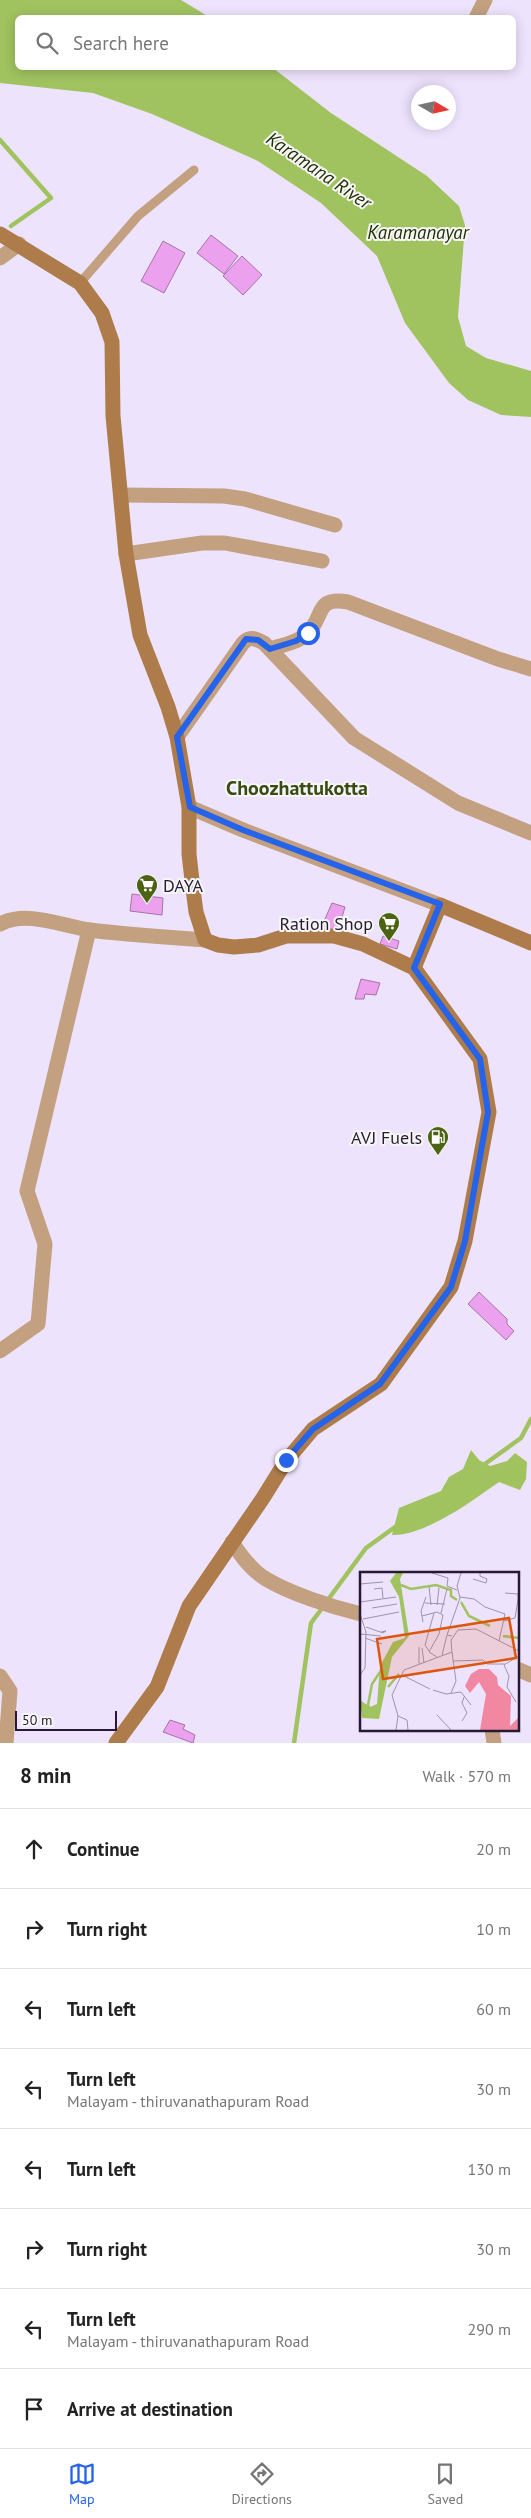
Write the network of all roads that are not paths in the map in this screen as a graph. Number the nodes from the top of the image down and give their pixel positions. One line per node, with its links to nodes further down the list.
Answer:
1 (485, 0): 2 (street)
2 (478, 15)
3 (194, 170): 7 (lane)
4 (0, 234): 5 (main road)
5 (19, 244): 6 (street); 7 (main road)
6 (0, 258)
7 (80, 283): 8 (main road)
8 (121, 495): 9 (street); 10 (main road)
9 (335, 525)
10 (126, 554): 11 (street); 14 (main road)
11 (322, 561)
12 (270, 649): 13 (street); 14 (street); 16 (street)
13 (531, 669)
14 (177, 737): 15 (main road)
15 (190, 807): 17 (street); 20 (main road)
16 (531, 833)
17 (440, 904): 21 (main road); 22 (main road)
18 (0, 924): 19 (street)
19 (89, 930): 20 (street); 23 (street)
20 (205, 940): 22 (main road)
21 (531, 943)
22 (414, 968): 24 (main road)
23 (0, 1351)
24 (232, 1542): 25 (street); 31 (main road)
25 (360, 1614)
26 (518, 1669): 27 (street)
27 (531, 1674)
28 (0, 1676): 30 (street)
29 (492, 1730): 32 (street)
30 (6, 1743)
31 (116, 1743)
32 (494, 1743)

